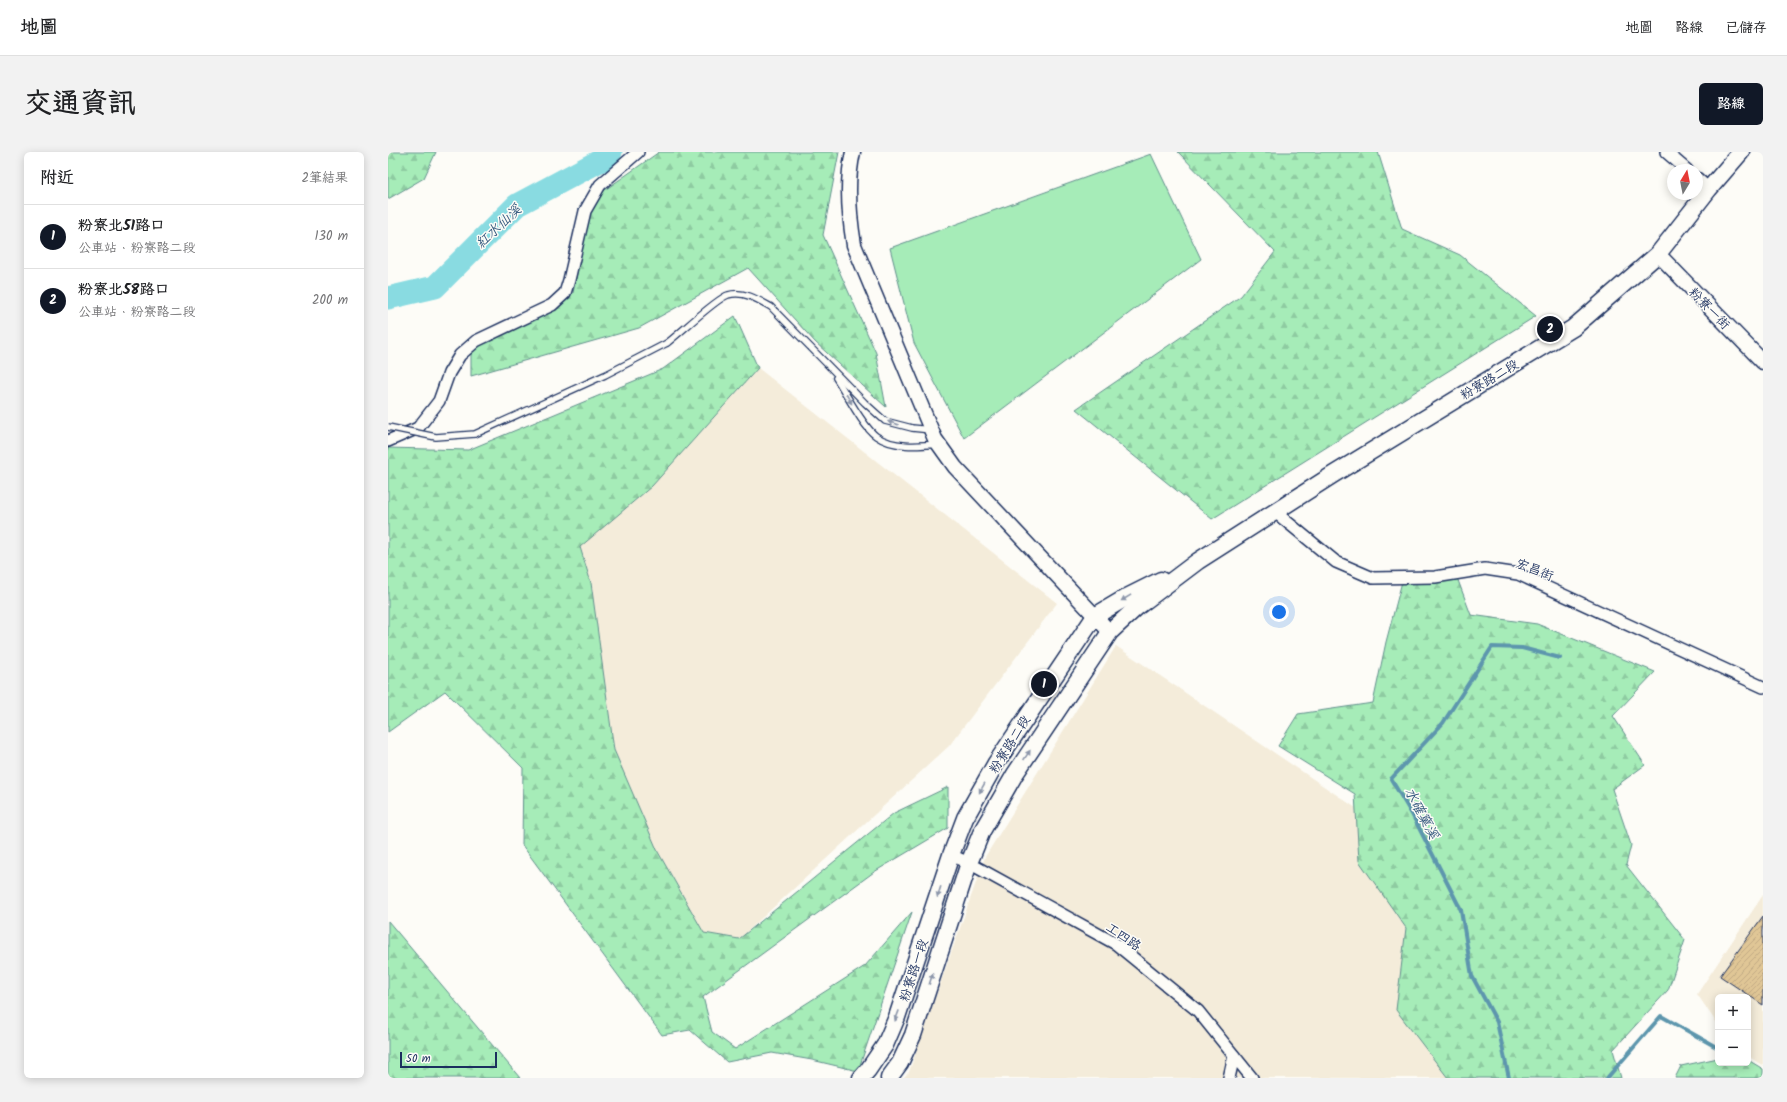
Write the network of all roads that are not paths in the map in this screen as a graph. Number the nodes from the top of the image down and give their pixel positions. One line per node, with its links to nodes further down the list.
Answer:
1 (638, 152): 13 (street)
2 (853, 152): 12 (street)
3 (1666, 152): 5 (street)
4 (1741, 152): 6 (main road, 粉寮路二段)
5 (1680, 164)
6 (1703, 184)
7 (1693, 200): 8 (main road, 粉寮路二段)
8 (1658, 254): 9 (street, 粉寮一街); 15 (main road, 粉寮路二段)
9 (1763, 362)
10 (828, 366): 11 (lane, bridge); 12 (lane, one-way to 10); 14 (lane, one-way to 14)
11 (388, 427)
12 (931, 430): 14 (street)
13 (388, 441)
14 (939, 444): 17 (street)
15 (1275, 512): 16 (main road, 粉寮路二段); 19 (street, 宏昌街)
16 (1198, 561): 17 (main road, 粉寮路二段, one-way to 17); 18 (main road, 粉寮路二段)
17 (1095, 616): 18 (street); 20 (main road, 粉寮路二段, one-way to 20)
18 (1110, 632): 21 (main road, 粉寮路二段, one-way to 18)
19 (1763, 687)
20 (951, 856): 21 (street, 工四路); 23 (main road, 粉寮路一段, one-way to 23)
21 (969, 863): 22 (street, 工四路); 24 (main road, 粉寮路一段, one-way to 21)
22 (1234, 1056): 25 (street); 26 (street, 工四路)
23 (861, 1078)
24 (889, 1078)
25 (1229, 1078)
26 (1252, 1078)

